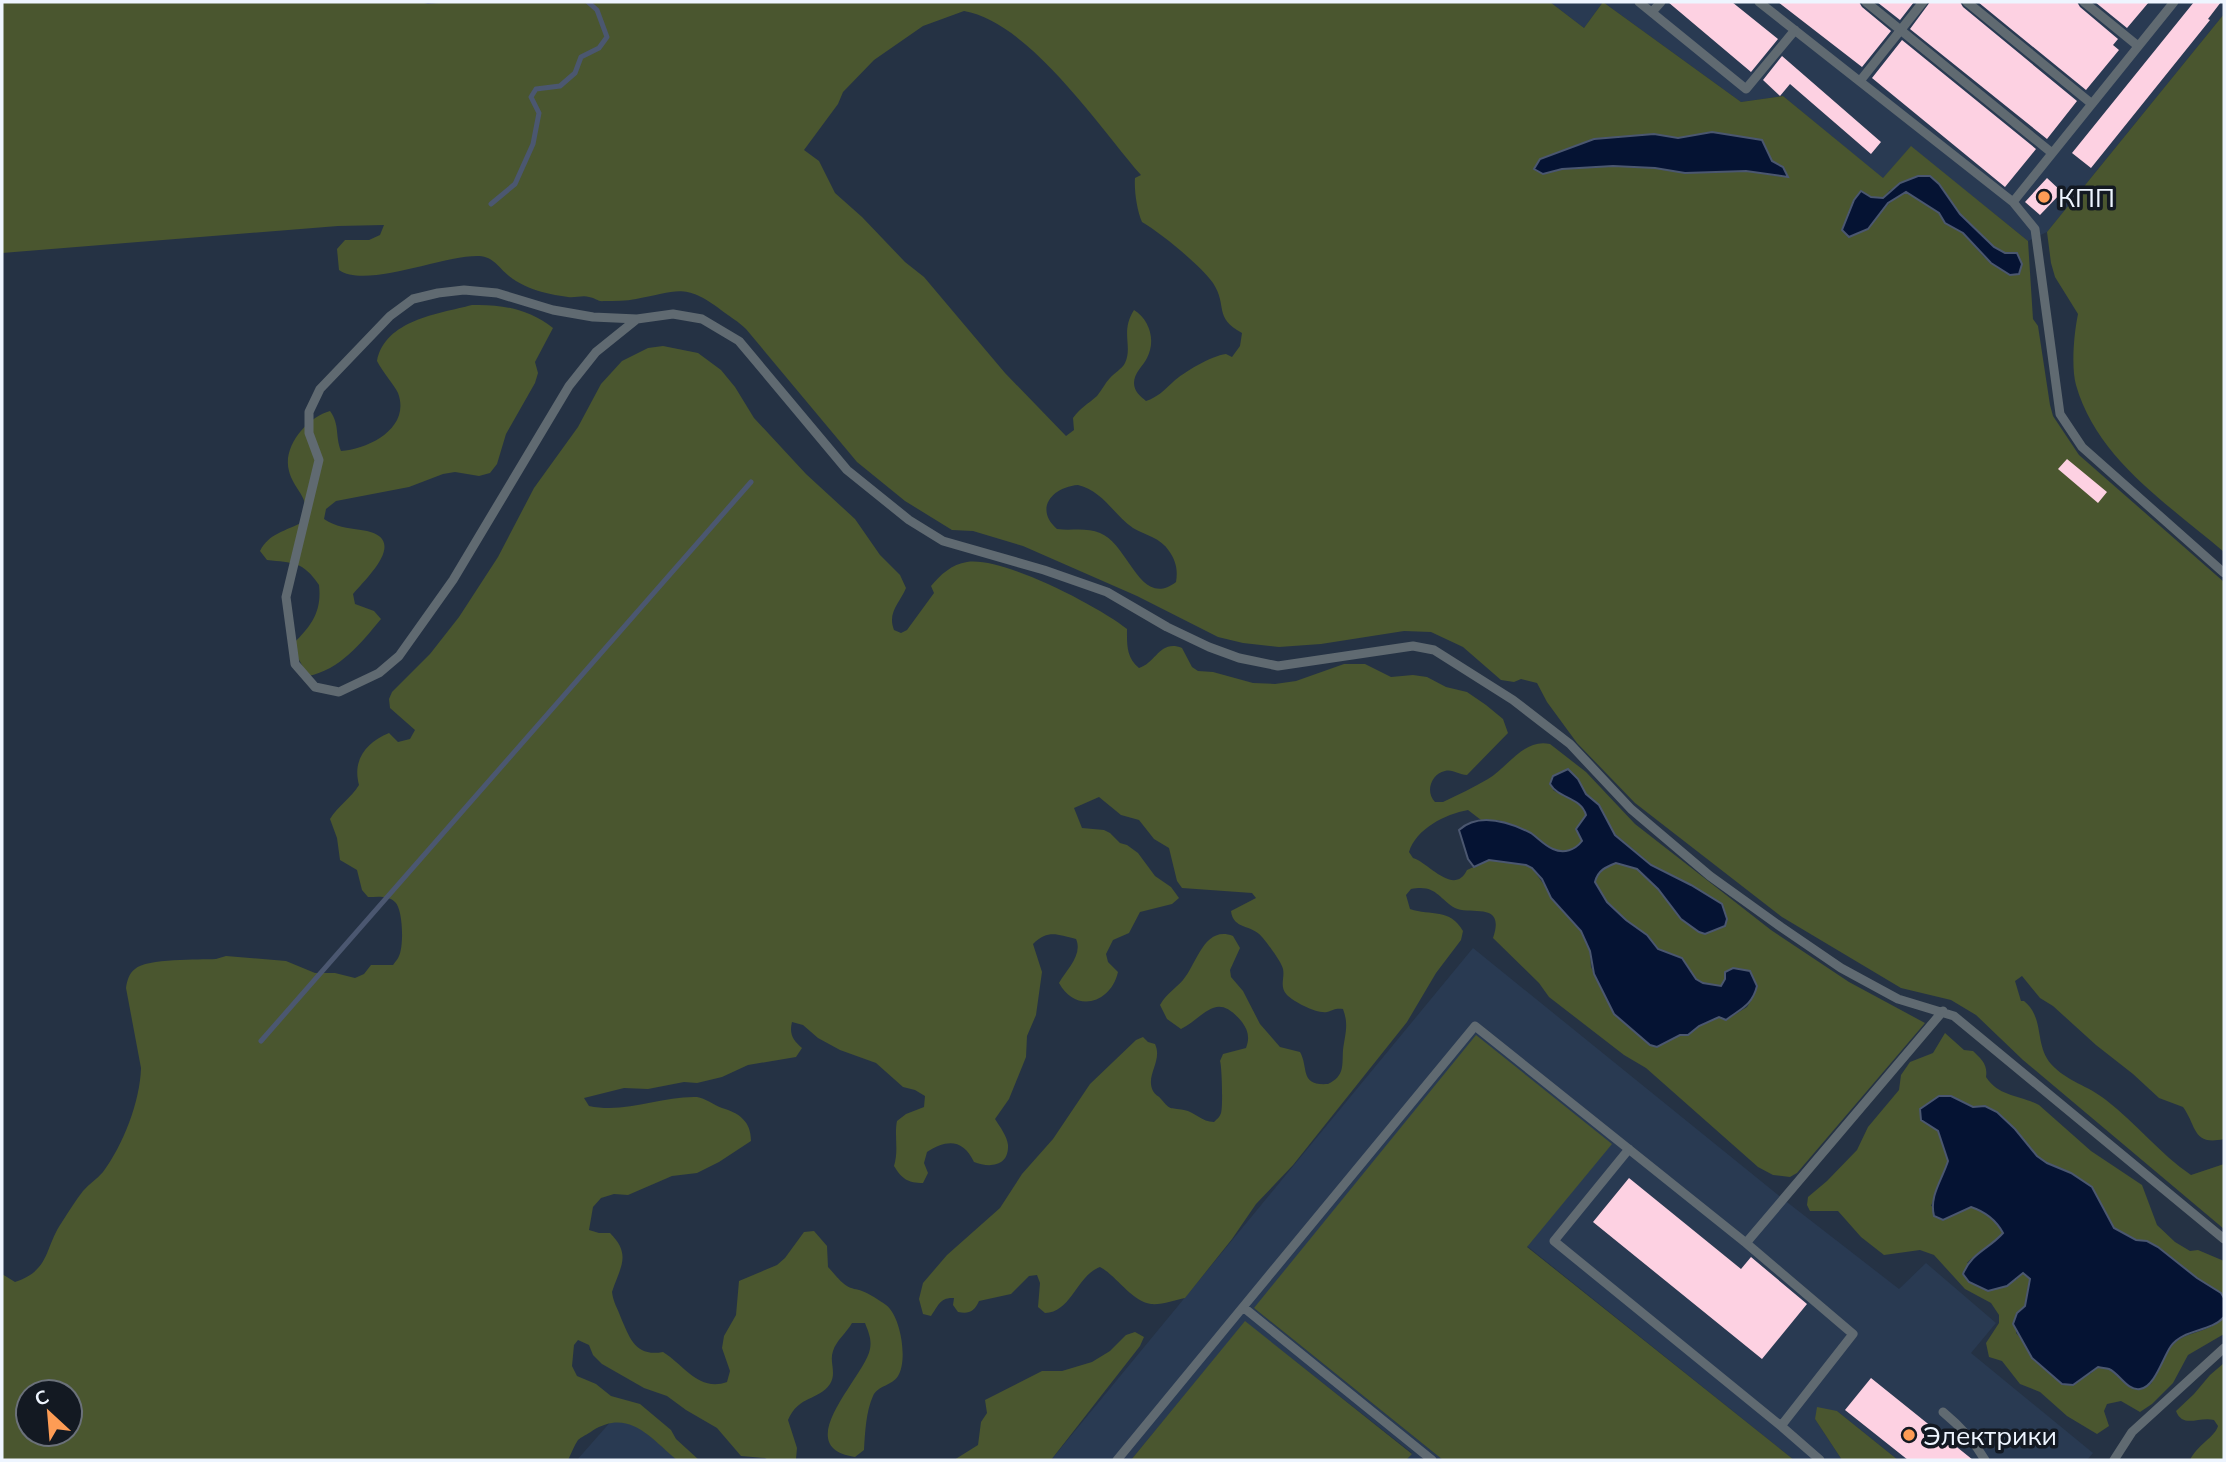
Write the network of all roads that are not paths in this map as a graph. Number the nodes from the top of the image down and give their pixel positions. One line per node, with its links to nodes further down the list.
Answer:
1 (1640, 2): 9 (lane)
2 (1661, 2): 9 (lane)
3 (1759, 2): 10 (lane)
4 (1866, 2): 11 (lane)
5 (1923, 2): 11 (lane)
6 (1967, 2): 14 (lane)
7 (2084, 2): 12 (lane)
8 (2174, 2): 12 (lane)
9 (1652, 12): 10 (lane)
10 (1795, 30): 13 (lane)
11 (1900, 30): 13 (lane); 15 (lane)
12 (2138, 47): 14 (lane)
13 (1860, 81): 16 (lane)
14 (2092, 104): 15 (lane)
15 (2052, 153): 16 (lane)
16 (2013, 202): 18 (lane)
17 (637, 319): 17 (lane); 19 (lane)
18 (2224, 573)
19 (1943, 1011): 21 (lane); 22 (lane)
20 (1629, 1149): 22 (lane); 23 (lane); 26 (lane)
21 (2224, 1239)
22 (1746, 1243): 26 (lane)
23 (1243, 1307): 27 (lane); 28 (lane)
24 (2224, 1348): 31 (lane)
25 (1943, 1412): 30 (lane)
26 (1781, 1426): 29 (lane)
27 (1117, 1460)
28 (1432, 1460)
29 (1820, 1460)
30 (1985, 1460)
31 (2114, 1460)

